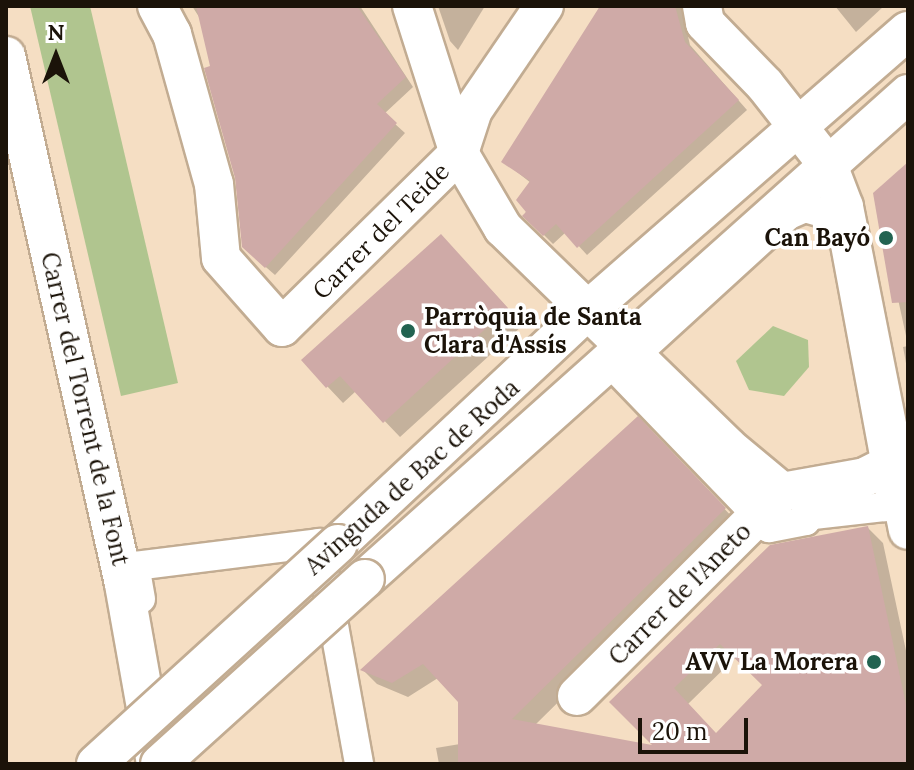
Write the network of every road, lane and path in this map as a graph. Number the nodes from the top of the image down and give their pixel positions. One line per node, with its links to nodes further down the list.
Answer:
1 (157, 6): 9 (street, Carrer del Teide)
2 (412, 6): 9 (street)
3 (544, 6): 9 (street, Carrer del Teide)
4 (702, 6): 8 (street)
5 (908, 31): 8 (street, Avinguda de Bac de Roda)
6 (6, 56): 18 (street, Carrer del Torrent de la Font)
7 (908, 94): 10 (street, Avinguda de Bac de Roda)
8 (800, 127): 10 (street); 11 (street, Avinguda de Bac de Roda)
9 (459, 153): 11 (street)
10 (828, 165): 12 (street, Avinguda de Bac de Roda); 13 (street)
11 (589, 309): 12 (street); 17 (street, Avinguda de Bac de Roda, bridge)
12 (631, 348): 13 (street); 14 (street); 18 (street, Avinguda de Bac de Roda, bridge)
13 (891, 464): 14 (street); 15 (street)
14 (770, 504): 16 (street, Carrer de l'Aneto)
15 (908, 530)
16 (577, 696)
17 (96, 764)
18 (158, 764)
19 (172, 764): 20 (street)
20 (359, 764)

